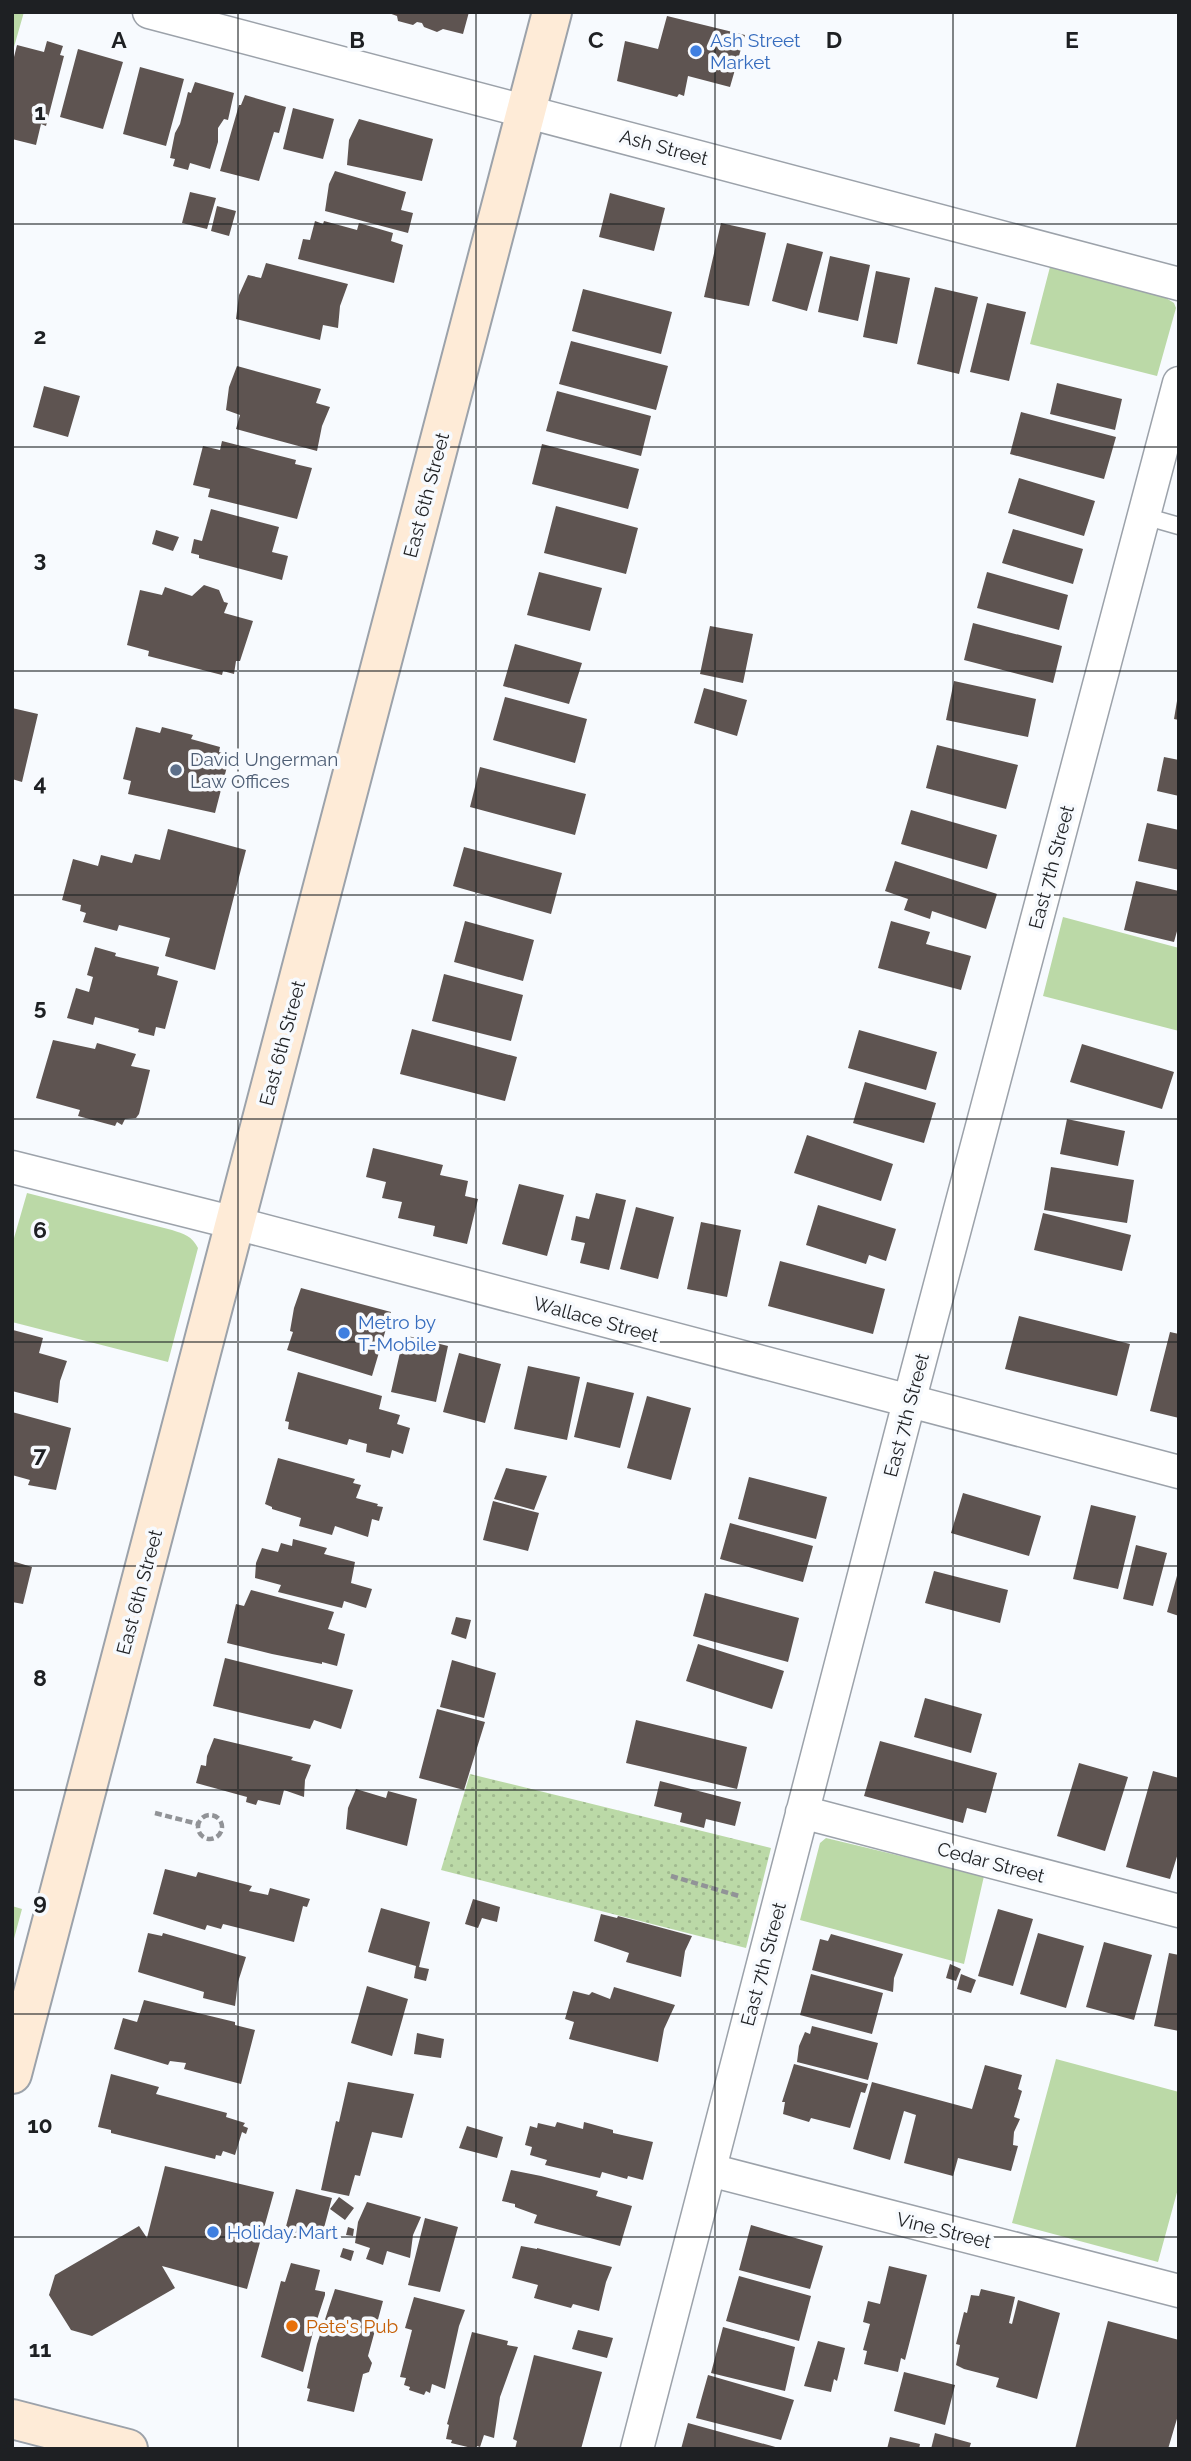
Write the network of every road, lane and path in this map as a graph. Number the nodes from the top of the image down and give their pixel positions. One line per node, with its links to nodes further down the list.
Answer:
1 (149, 12): 3 (street, Ash Street)
2 (552, 12): 3 (main road, East 6th Street)
3 (526, 111): 4 (street, Ash Street); 9 (main road, East 6th Street)
4 (1179, 284)
5 (1179, 383): 6 (street, East 7th Street)
6 (1144, 516): 7 (lane); 10 (street, East 7th Street)
7 (1179, 526)
8 (12, 1167): 9 (street, Wallace Street)
9 (235, 1223): 10 (street, Wallace Street); 18 (main road, East 6th Street)
10 (909, 1402): 11 (street, Wallace Street); 12 (street, East 7th Street)
11 (1179, 1472)
12 (802, 1812): 17 (street, Cedar Street); 19 (street, East 7th Street)
13 (155, 1813): 14 (path)
14 (198, 1824): 14 (path)
15 (671, 1875): 16 (path)
16 (739, 1896)
17 (1179, 1911)
18 (12, 2074)
19 (710, 2170): 20 (street, Vine Street); 23 (street, East 7th Street)
20 (1179, 2291)
21 (12, 2419): 22 (main road)
22 (128, 2449)
23 (638, 2449)

